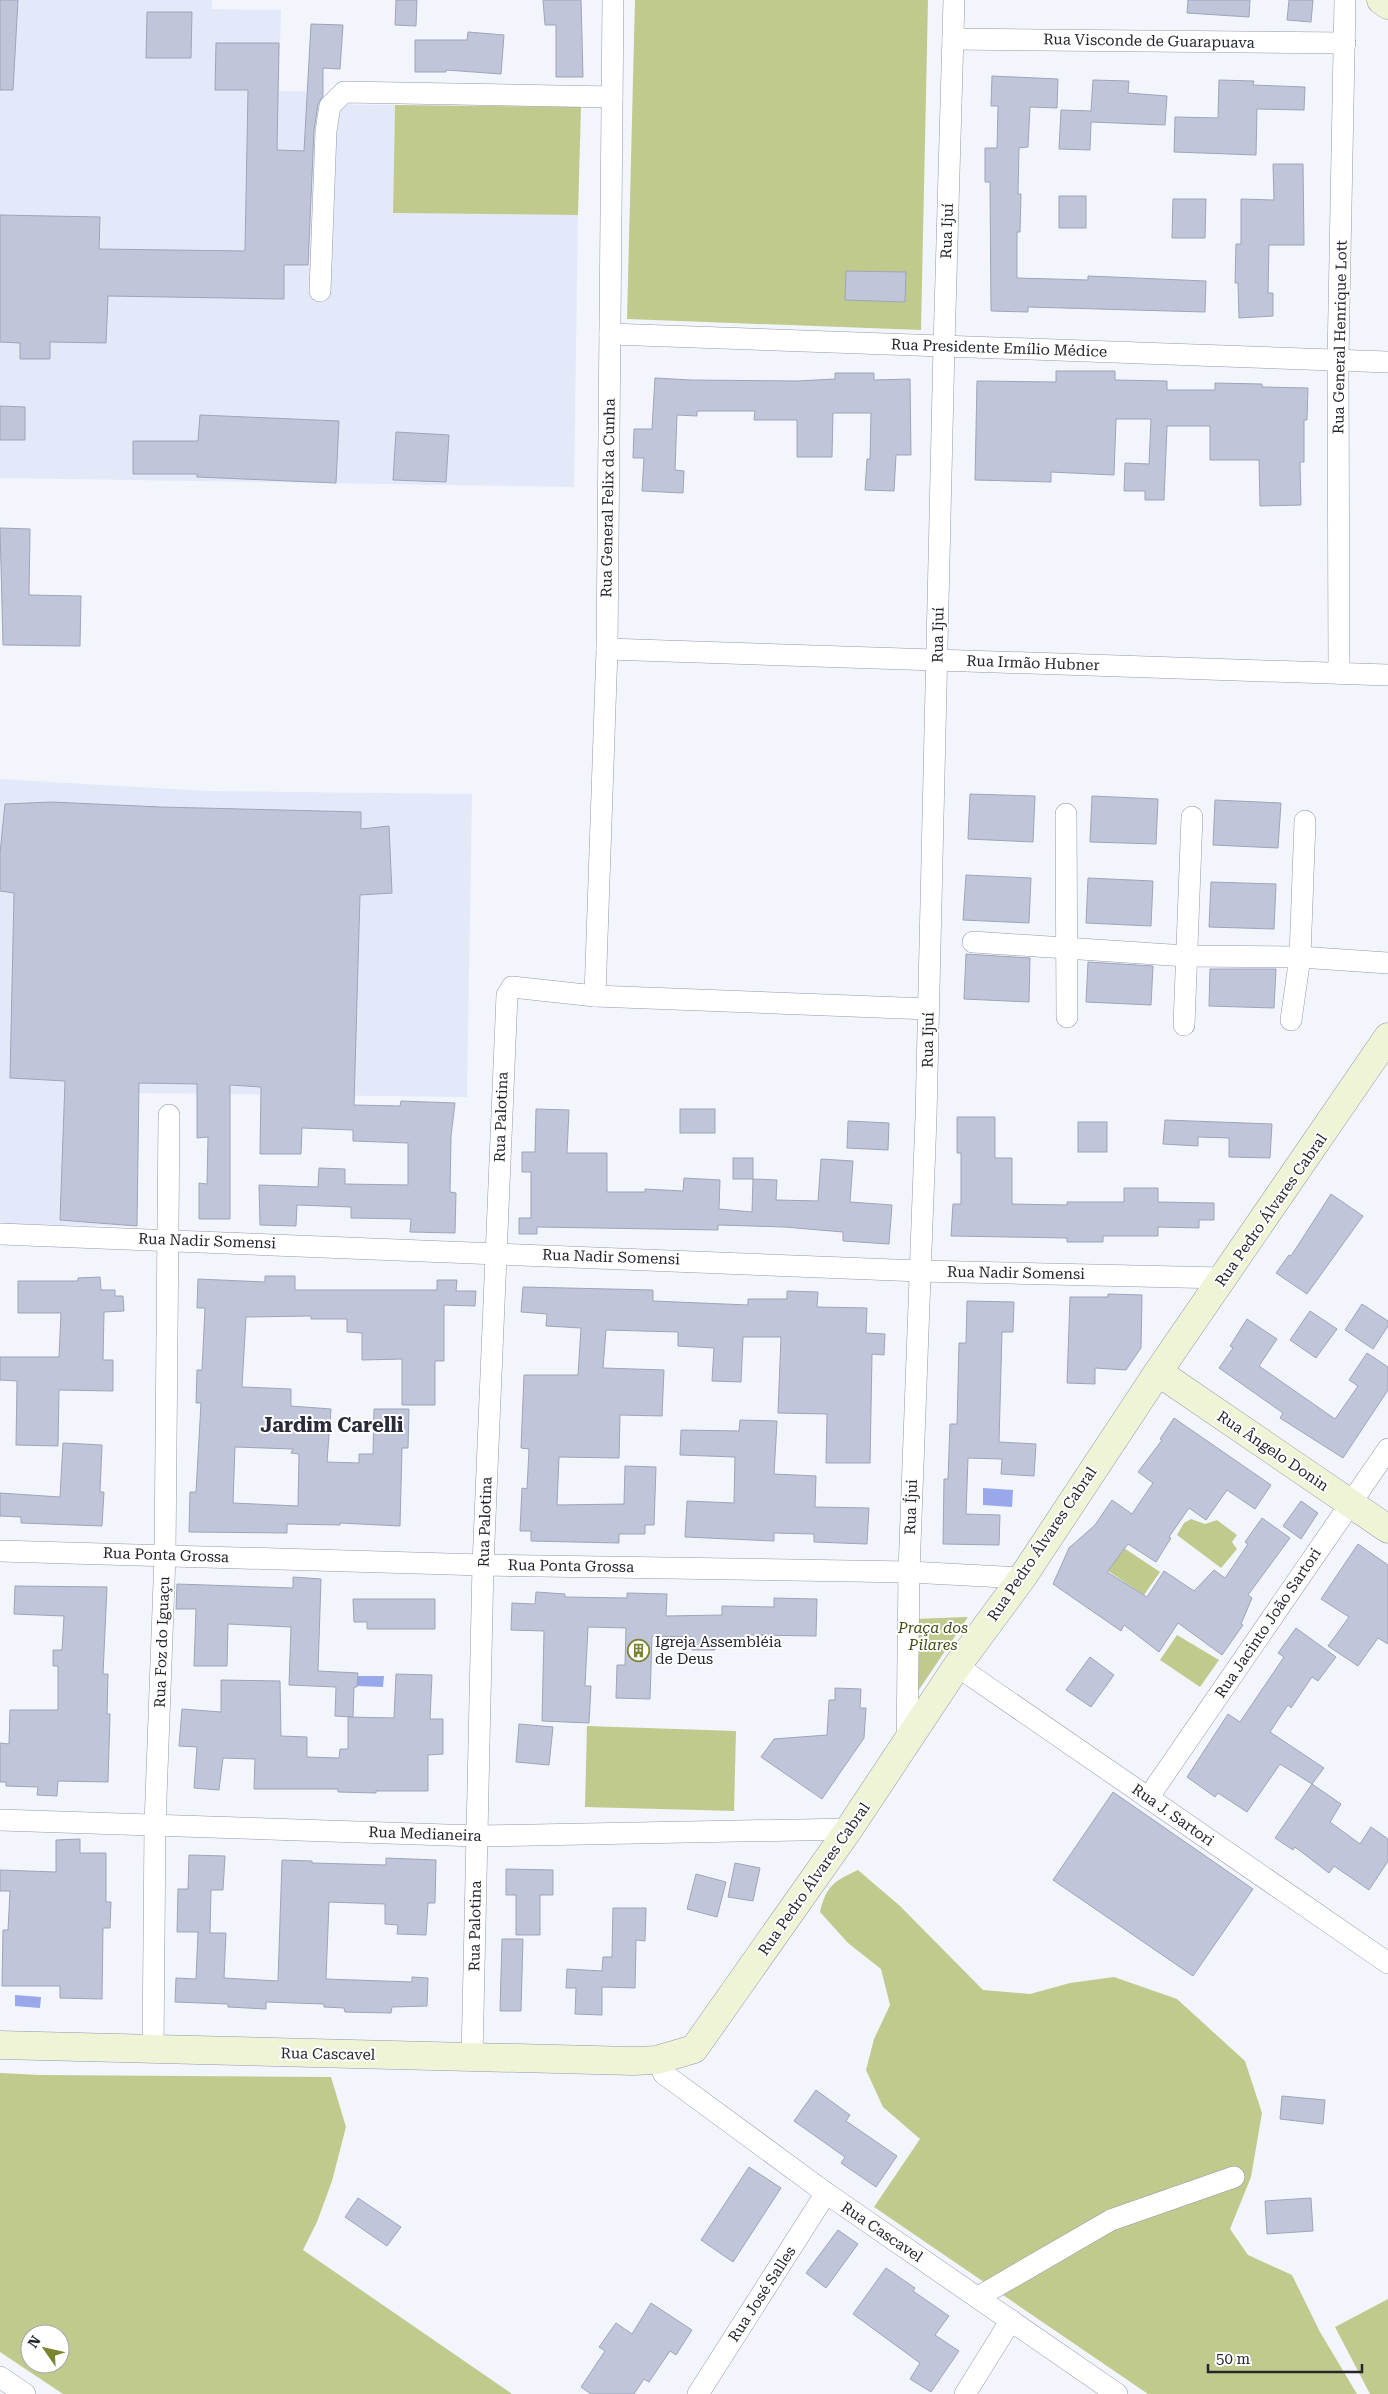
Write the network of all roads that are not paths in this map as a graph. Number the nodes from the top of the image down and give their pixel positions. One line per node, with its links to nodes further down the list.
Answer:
1 (614, 0): 8 (street, Rua General Felix da Cunha)
2 (954, 0): 6 (street, Rua Ijuí)
3 (1345, 0): 7 (street, Rua General Henrique Lott)
4 (1381, 0): 5 (street)
5 (1388, 5)
6 (953, 39): 7 (street, Rua Visconde de Guarapuava); 11 (street, Rua Ijuí)
7 (1345, 43): 12 (street, Rua General Henrique Lott)
8 (612, 97): 9 (street); 10 (street, Rua General Felix da Cunha)
9 (320, 291)
10 (610, 334): 11 (street, Rua Presidente Emílio Médice); 14 (street, Rua General Felix da Cunha)
11 (944, 346): 12 (street, Rua Presidente Emílio Médice); 15 (street, Rua Ijuí)
12 (1338, 360): 13 (street, Rua Presidente Emílio Médice); 16 (street, Rua General Henrique Lott)
13 (1388, 362)
14 (607, 650): 15 (street, Rua Irmão Hubner); 26 (street, Rua General Felix da Cunha)
15 (937, 660): 16 (street, Rua Irmão Hubner); 27 (street, Rua Ijuí)
16 (1339, 673): 17 (street, Rua Irmão Hubner)
17 (1388, 675)
18 (1066, 814): 22 (street)
19 (1192, 817): 23 (street)
20 (1305, 822): 24 (street)
21 (973, 942): 22 (street)
22 (1066, 947): 23 (street); 28 (street)
23 (1186, 956): 24 (street); 30 (street)
24 (1300, 957): 25 (street); 29 (street)
25 (1388, 963)
26 (595, 996): 27 (street); 35 (street, Rua Palotina)
27 (928, 1009): 36 (street, Rua Ijuí)
28 (1067, 1016)
29 (1291, 1020)
30 (1184, 1025)
31 (1388, 1037): 37 (street, Rua Pedro Álvares Cabral)
32 (169, 1115): 34 (street, Rua Foz do Iguaçu)
33 (0, 1234): 34 (street, Rua Nadir Somensi)
34 (169, 1240): 35 (street, Rua Nadir Somensi); 43 (street, Rua Foz do Iguaçu)
35 (495, 1252): 36 (street, Rua Nadir Somensi); 44 (street, Rua Palotina)
36 (920, 1271): 37 (street, Rua Nadir Somensi); 45 (street, Rua Íjui)
37 (1223, 1278): 38 (street, Rua Pedro Álvares Cabral)
38 (1158, 1372): 40 (street, Rua Ângelo Donin); 46 (street, Rua Pedro Álvares Cabral)
39 (1388, 1449): 40 (street, Rua Jacinto João Sartori)
40 (1350, 1503): 41 (street, Rua Ângelo Donin); 49 (street, Rua Jacinto João Sartori)
41 (1388, 1529)
42 (0, 1551): 43 (street, Rua Ponta Grossa)
43 (165, 1555): 44 (street, Rua Ponta Grossa); 51 (street, Rua Foz do Iguaçu)
44 (483, 1565): 45 (street, Rua Ponta Grossa); 53 (street, Rua Palotina)
45 (909, 1572): 46 (street, Rua Ponta Grossa); 48 (street, Rua Íjui)
46 (1022, 1578): 47 (street, Rua Pedro Álvares Cabral)
47 (957, 1666): 48 (street, Rua Pedro Álvares Cabral); 49 (street, Rua J. Sartori)
48 (907, 1743): 52 (street, Rua Pedro Álvares Cabral)
49 (1148, 1798): 54 (street, Rua J. Sartori)
50 (0, 1820): 51 (street, Rua Medianeira)
51 (155, 1825): 53 (street, Rua Medianeira); 57 (street, Rua Foz do Iguaçu)
52 (849, 1829): 53 (street, Rua Medianeira); 56 (street, Rua Pedro Álvares Cabral)
53 (477, 1836): 58 (street, Rua Palotina)
54 (1388, 1964)
55 (0, 2045): 57 (street, Rua Cascavel)
56 (694, 2049): 59 (street, Rua Cascavel)
57 (153, 2050): 58 (street, Rua Cascavel)
58 (472, 2058): 59 (street, Rua Cascavel)
59 (657, 2060): 61 (street, Rua Cascavel)
60 (1234, 2177): 62 (street)
61 (826, 2193): 62 (street, Rua Cascavel); 66 (street, Rua José Salles)
62 (978, 2298): 63 (street, Rua Cascavel)
63 (1012, 2320): 67 (street); 68 (street, Rua Cascavel)
64 (0, 2377): 65 (street)
65 (25, 2394)
66 (698, 2394)
67 (965, 2394)
68 (1116, 2394)

